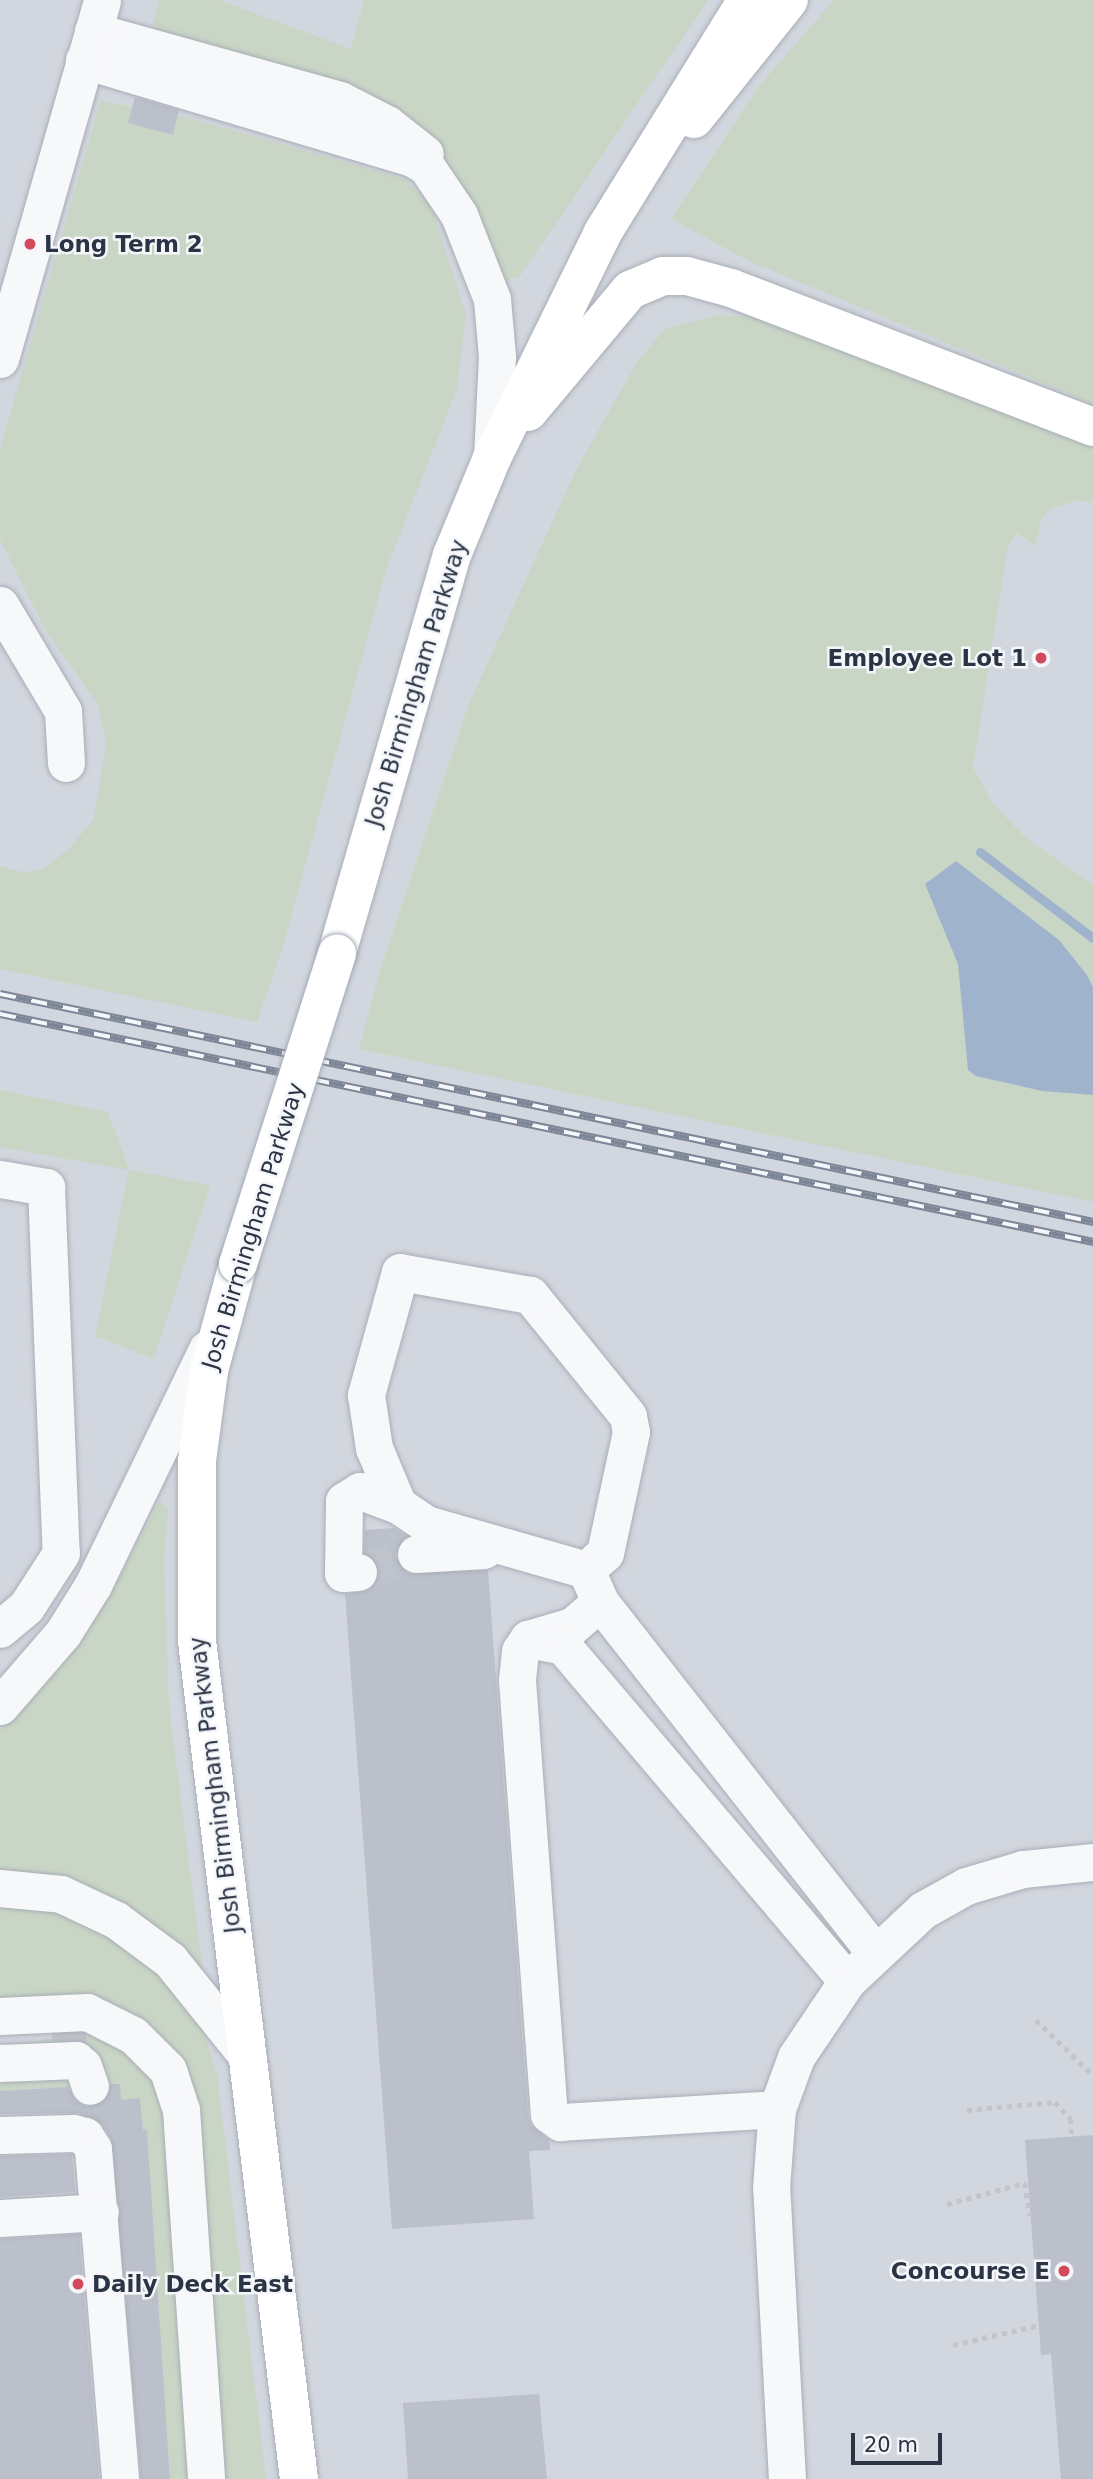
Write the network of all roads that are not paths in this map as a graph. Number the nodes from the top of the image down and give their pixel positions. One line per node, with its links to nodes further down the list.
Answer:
1 (747, 0): 4 (main road, Josh Birmingham Parkway)
2 (789, 0): 4 (main road, Josh Birmingham Parkway)
3 (93, 30): 5 (lane); 7 (lane)
4 (603, 232): 7 (main road, Josh Birmingham Parkway)
5 (0, 359)
6 (1093, 427): 7 (main road)
7 (492, 458): 11 (main road, Josh Birmingham Parkway, bridge)
8 (0, 605): 9 (lane)
9 (66, 763)
10 (0, 1179): 17 (lane)
11 (224, 1310): 19 (lane); 27 (main road, Josh Birmingham Parkway)
12 (398, 1505): 13 (lane); 15 (lane); 16 (lane)
13 (495, 1545): 14 (lane); 16 (lane)
14 (416, 1554)
15 (358, 1572)
16 (593, 1586): 18 (lane); 22 (lane)
17 (0, 1629)
18 (568, 1636): 23 (lane); 30 (lane)
19 (0, 1706)
20 (1093, 1861): 22 (lane)
21 (0, 1888): 27 (lane)
22 (874, 1952): 23 (lane)
23 (847, 1981): 30 (lane)
24 (0, 2015): 25 (lane)
25 (133, 2035): 26 (lane); 35 (lane)
26 (0, 2047)
27 (248, 2057): 36 (main road, Josh Birmingham Parkway)
28 (0, 2063): 29 (lane)
29 (90, 2086)
30 (777, 2109): 37 (lane)
31 (0, 2135): 32 (lane)
32 (100, 2212): 33 (lane); 34 (lane)
33 (0, 2218)
34 (120, 2479)
35 (206, 2479)
36 (299, 2479)
37 (787, 2479)

